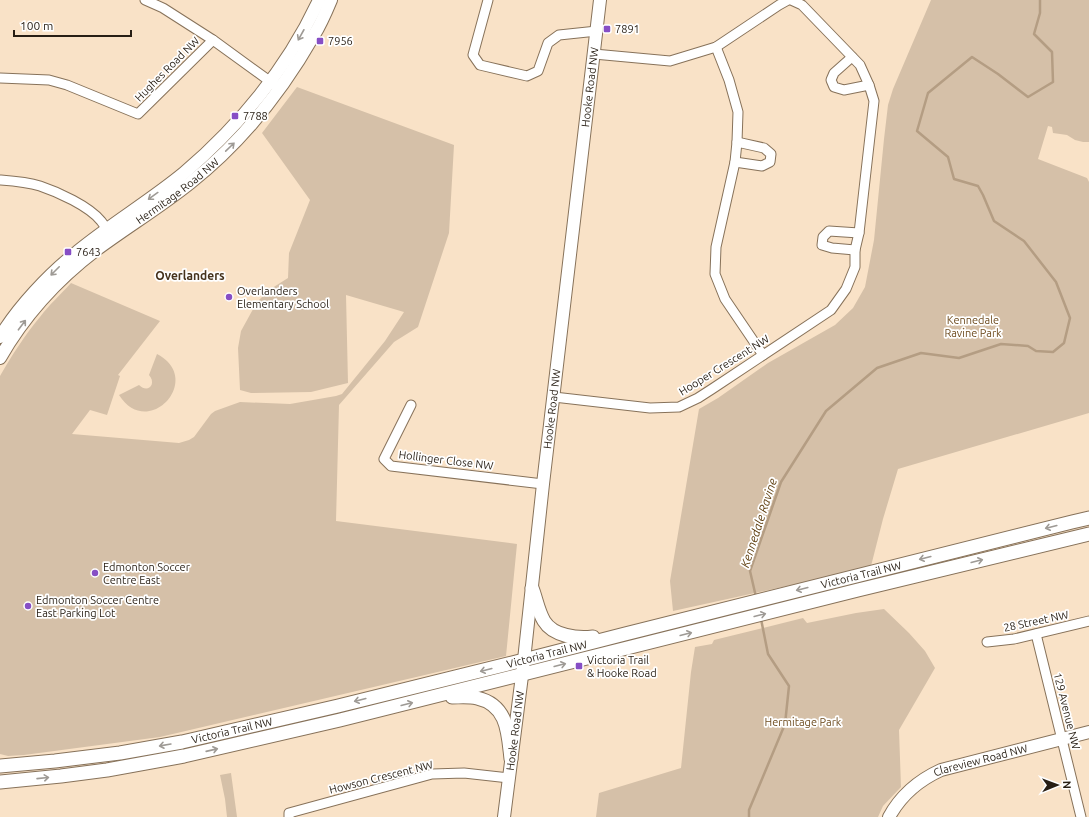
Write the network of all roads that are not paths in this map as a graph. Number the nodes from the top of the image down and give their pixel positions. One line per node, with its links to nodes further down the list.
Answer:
1 (145, 0): 7 (street)
2 (488, 0): 8 (street)
3 (600, 0): 8 (street, Hooke Road NW)
4 (788, 0): 10 (street)
5 (791, 0): 12 (street, Hooper Crescent NW)
6 (327, 1): 14 (street, Hermitage Road NW)
7 (165, 4): 9 (street)
8 (597, 31): 11 (street, Hooke Road NW)
9 (213, 40): 13 (street, Hughes Road NW); 14 (street)
10 (716, 47): 11 (street); 16 (street)
11 (594, 54): 25 (street, Hooke Road NW)
12 (852, 57): 15 (street, Hooper Crescent NW); 15 (street)
13 (0, 78)
14 (275, 85): 20 (street, Hermitage Road NW)
15 (870, 85): 19 (street, Hooper Crescent NW)
16 (737, 142): 17 (street); 17 (street)
17 (735, 162): 23 (street)
18 (0, 180): 20 (street)
19 (859, 233): 21 (street, Hooper Crescent NW); 21 (street)
20 (110, 234): 22 (street, Hermitage Road NW, one-way to 22); 24 (street, Hermitage Road NW, one-way to 20)
21 (855, 250): 23 (street, Hooper Crescent NW)
22 (0, 337)
23 (762, 355): 25 (street, Hooper Crescent NW)
24 (0, 358)
25 (554, 397): 27 (street, Hooke Road NW)
26 (411, 405): 27 (street, Hollinger Close NW)
27 (543, 484): 30 (street, Hooke Road NW)
28 (1089, 518): 32 (main road, Victoria Trail NW, one-way to 32)
29 (1089, 534): 36 (main road, Victoria Trail NW, one-way to 29)
30 (532, 588): 32 (main road); 35 (street, Hooke Road NW)
31 (1089, 621): 33 (street, 28 Street NW)
32 (625, 634): 35 (main road, Victoria Trail NW)
33 (1036, 634): 34 (street, 28 Street NW); 39 (street, 129 Avenue NW)
34 (987, 642)
35 (524, 660): 36 (street, Hooke Road NW); 40 (main road, Victoria Trail NW, one-way to 40)
36 (522, 674): 37 (main road, Victoria Trail NW); 43 (street, Hooke Road NW)
37 (434, 697): 41 (main road, Victoria Trail NW, one-way to 37); 43 (main road)
38 (1089, 732): 39 (street, Clareview Road NW)
39 (1062, 739): 50 (street, Clareview Road NW); 51 (street, 129 Avenue NW)
40 (182, 742): 41 (main road); 44 (main road, Victoria Trail NW, one-way to 44)
41 (184, 756): 47 (main road, Victoria Trail NW, one-way to 41)
42 (0, 759): 44 (main road)
43 (511, 759): 46 (street, Hooke Road NW)
44 (55, 761): 45 (main road, Victoria Trail NW)
45 (0, 766)
46 (508, 778): 48 (street, Howson Crescent NW); 49 (street, Hooke Road NW)
47 (1, 782)
48 (289, 817)
49 (504, 817)
50 (889, 817)
51 (1081, 817)

